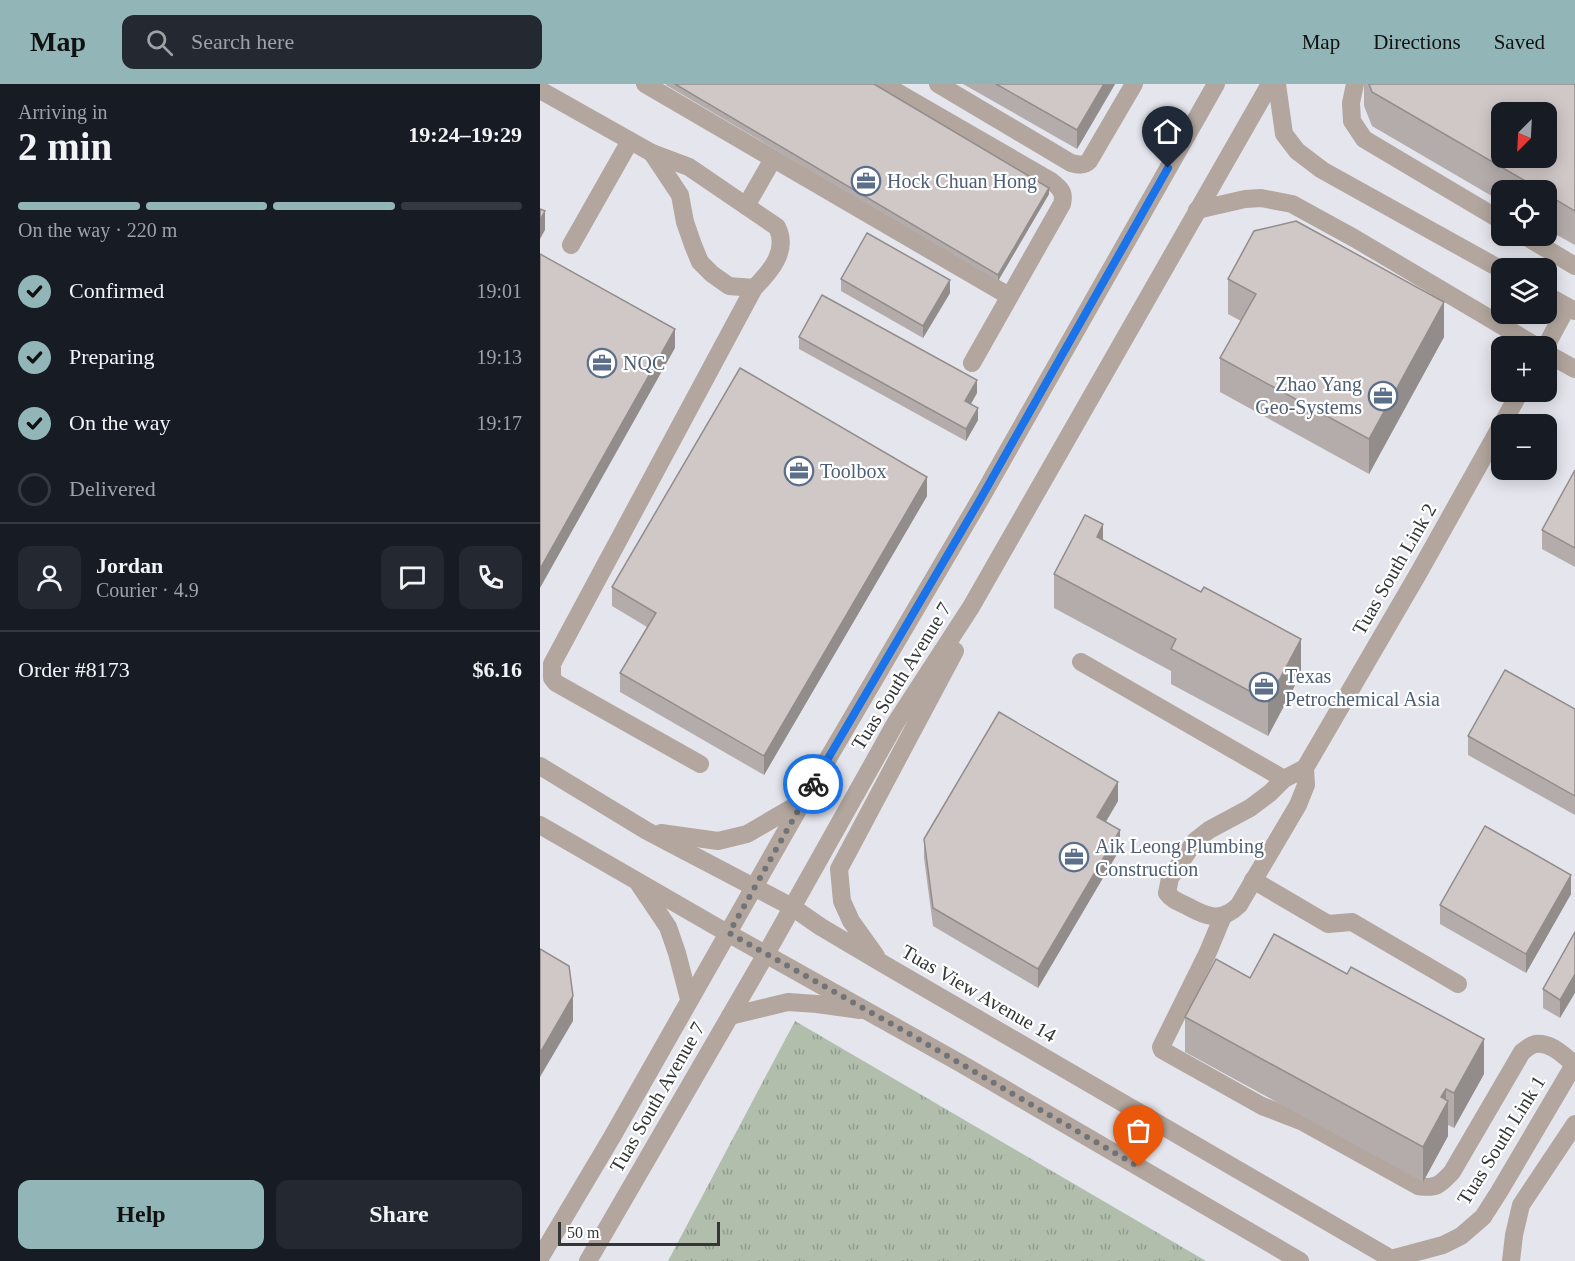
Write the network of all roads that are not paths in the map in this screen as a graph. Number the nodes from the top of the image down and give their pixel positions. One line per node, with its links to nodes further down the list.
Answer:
1 (645, 84): 12 (street)
2 (883, 84): 21 (street)
3 (938, 84): 4 (street)
4 (1134, 84)
5 (1216, 84): 36 (street, Tuas South Avenue 7)
6 (1270, 84): 14 (street, Tuas South Avenue 7)
7 (1277, 84): 18 (street)
8 (1355, 84): 15 (street)
9 (540, 90): 10 (street)
10 (630, 141): 11 (street); 16 (street)
11 (652, 153): 13 (street); 20 (street)
12 (772, 159): 13 (street); 21 (street)
13 (746, 206): 20 (street)
14 (1197, 210): 24 (street); 30 (street, Tuas South Avenue 7)
15 (1491, 214)
16 (571, 245)
17 (1542, 246): 19 (street)
18 (1491, 264)
19 (1575, 266)
20 (754, 288): 32 (street)
21 (1009, 296): 27 (street)
22 (1557, 301): 23 (street)
23 (1571, 309): 25 (street)
24 (1519, 336)
25 (1553, 336)
26 (1557, 359): 28 (street)
27 (972, 363)
28 (1575, 369)
29 (1514, 402): 34 (street, Tuas South Link 2)
30 (971, 607): 42 (street, Tuas South Avenue 7); 46 (street)
31 (1081, 662): 35 (street)
32 (700, 764)
33 (540, 766): 38 (street, Tuas View Avenue 14)
34 (1305, 768): 35 (street); 40 (street, Tuas South Link 2)
35 (1284, 779): 43 (street)
36 (803, 801): 38 (street); 41 (street, Tuas South Avenue 7)
37 (540, 825): 39 (street)
38 (647, 831): 41 (street, Tuas View Avenue 14)
39 (636, 880): 44 (street); 48 (street)
40 (1253, 880): 43 (street, Tuas South Link 2); 47 (street)
41 (754, 887): 42 (street, Tuas View Avenue 14); 44 (street, Tuas South Avenue 7)
42 (792, 907): 45 (street, Tuas South Avenue 7); 46 (street, Tuas View Avenue 14)
43 (1223, 916): 51 (street)
44 (729, 933): 45 (street); 48 (street, Tuas South Avenue 7)
45 (766, 954): 49 (street); 50 (street, Tuas South Avenue 7)
46 (880, 962): 54 (street, Tuas View Avenue 14)
47 (1458, 984)
48 (689, 999): 53 (street, Tuas South Avenue 7)
49 (870, 1011): 50 (street); 56 (street)
50 (730, 1016): 55 (street, Tuas South Avenue 7)
51 (1575, 1063): 54 (street, Tuas South Link 1)
52 (1575, 1124): 57 (street)
53 (540, 1258)
54 (1393, 1260)
55 (588, 1261)
56 (1300, 1261)
57 (1511, 1261)

